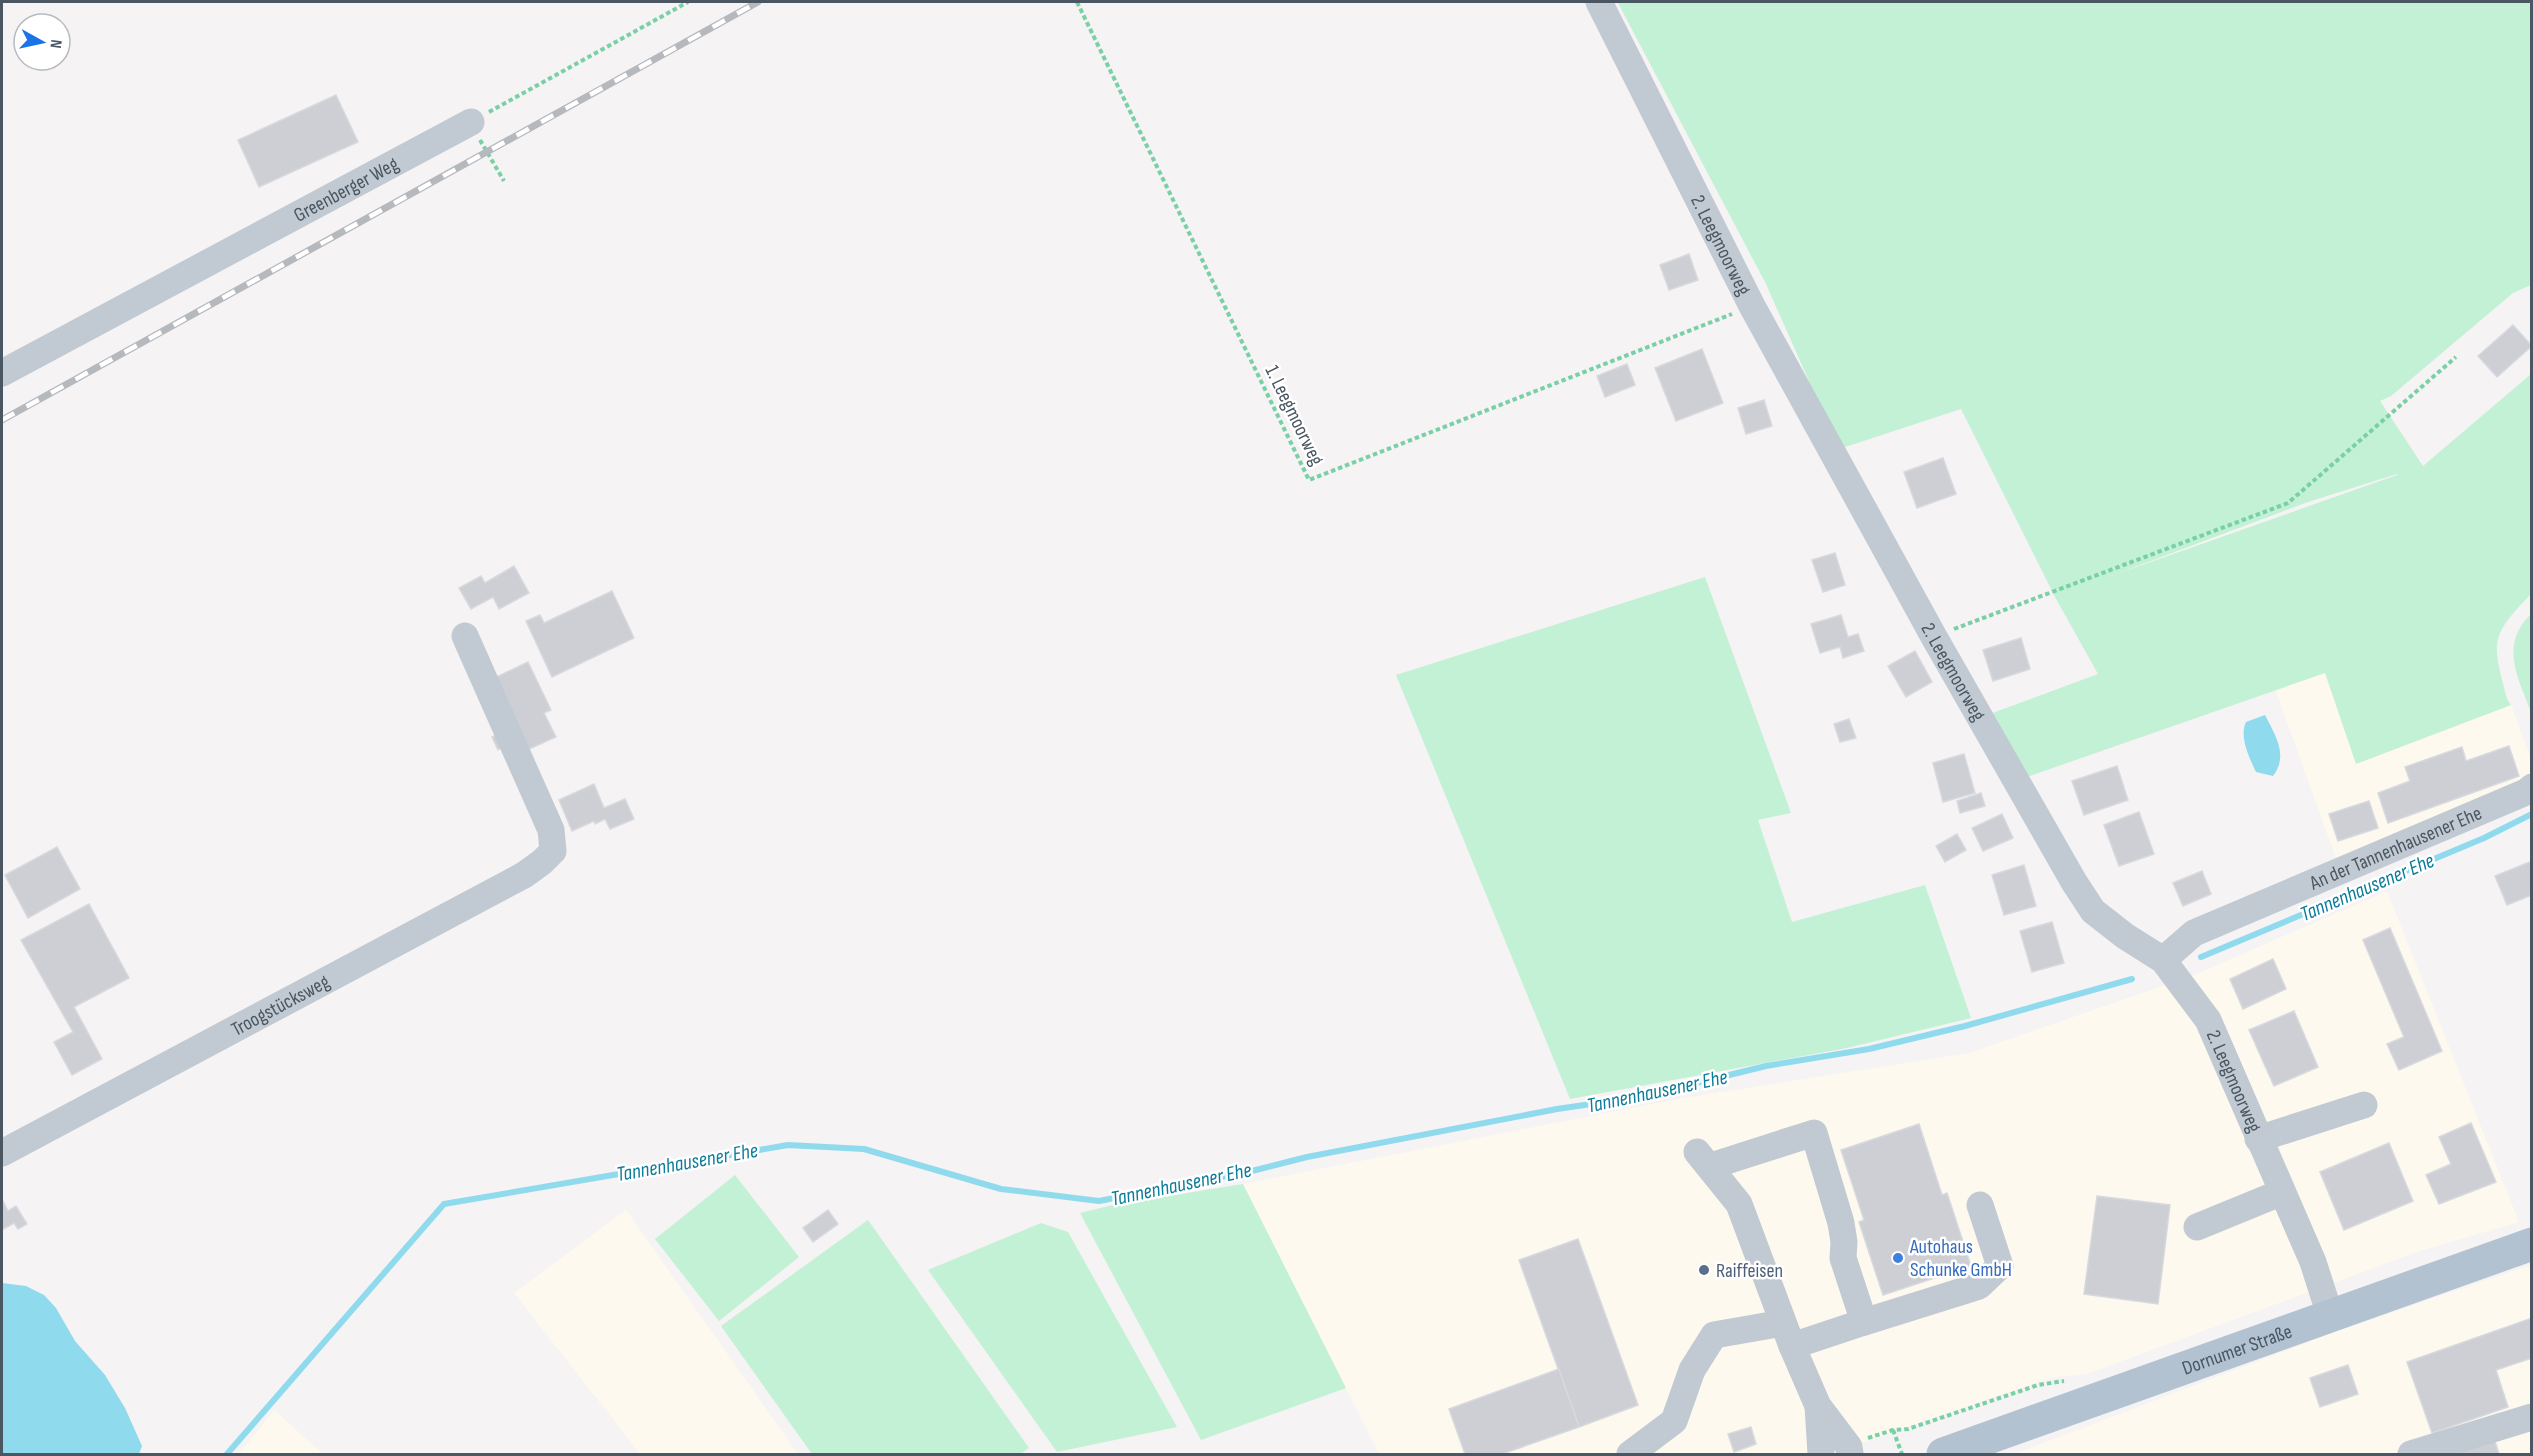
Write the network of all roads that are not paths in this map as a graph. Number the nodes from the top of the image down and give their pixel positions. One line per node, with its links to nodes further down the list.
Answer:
1 (1599, 2): 6 (street, 2. Leegmoorweg)
2 (471, 122): 3 (street, Greenberger Weg)
3 (2, 373)
4 (465, 636): 9 (street, Troogstücksweg)
5 (2532, 787): 6 (street, An der Tannenhausener Ehe)
6 (2163, 960): 8 (street, 2. Leegmoorweg)
7 (2364, 1105): 8 (street)
8 (2258, 1138): 10 (street, 2. Leegmoorweg)
9 (2, 1153)
10 (2280, 1193): 12 (street); 14 (street, 2. Leegmoorweg)
11 (1980, 1204): 15 (street)
12 (2197, 1227)
13 (2532, 1244): 14 (main road, Dornumer Straße)
14 (2330, 1315): 22 (main road, Dornumer Straße)
15 (1864, 1322): 16 (street); 16 (street)
16 (1787, 1334): 17 (street); 19 (street)
17 (1818, 1406): 20 (street); 21 (street)
18 (2532, 1417): 23 (street)
19 (1630, 1455)
20 (1821, 1455)
21 (1850, 1455)
22 (1942, 1455)
23 (2411, 1455)

